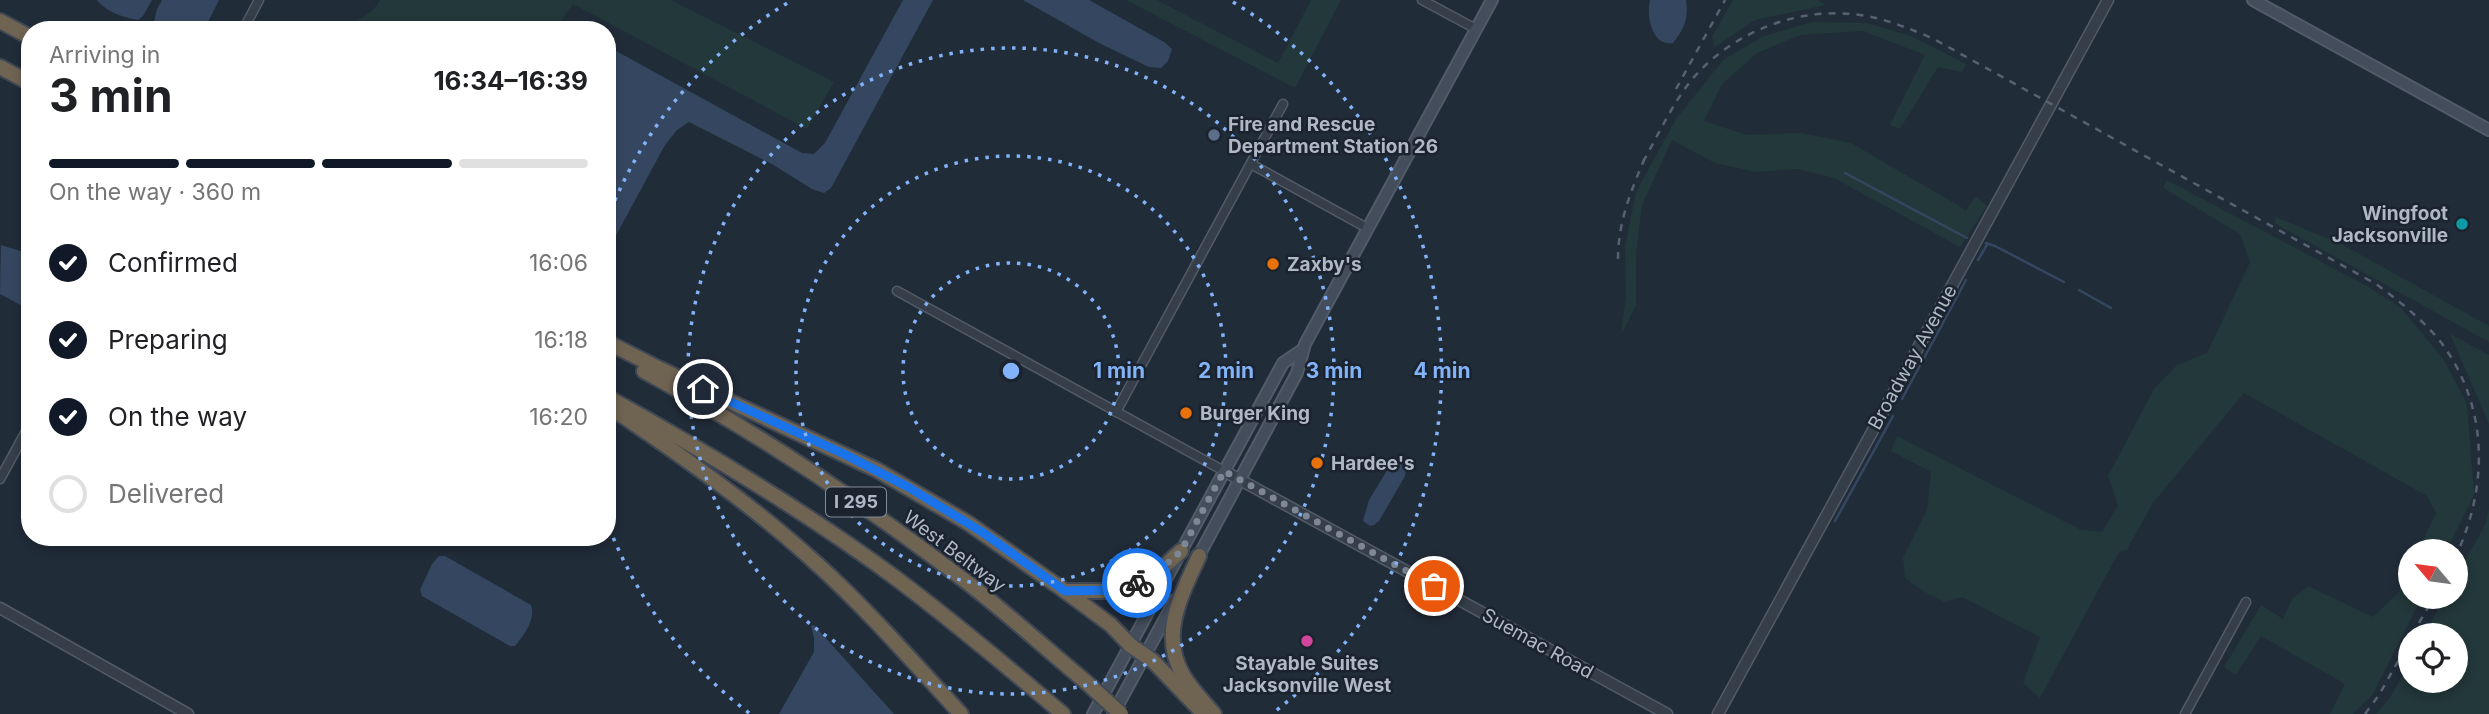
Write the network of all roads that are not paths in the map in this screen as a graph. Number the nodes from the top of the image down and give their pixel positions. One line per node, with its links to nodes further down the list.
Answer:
1 (259, 0): 7 (street)
2 (1422, 0): 8 (street)
3 (1492, 0): 8 (main road)
4 (2108, 0): 43 (street, Broadway Avenue)
5 (2253, 0): 13 (main road)
6 (0, 21): 9 (highway)
7 (248, 21)
8 (1476, 29): 15 (main road)
9 (21, 32)
10 (0, 67): 11 (highway)
11 (21, 78)
12 (1283, 104): 14 (street)
13 (2489, 130)
14 (1251, 164): 15 (street); 22 (street)
15 (1367, 228): 18 (main road)
16 (897, 291): 22 (street)
17 (616, 346): 29 (highway)
18 (1302, 350): 24 (main road); 26 (main road)
19 (616, 356): 39 (highway, West Beltway / I 295, bridge)
20 (616, 402): 36 (highway, I 295)
21 (616, 411): 35 (highway)
22 (1116, 412): 24 (street)
23 (21, 440): 25 (street)
24 (1224, 471): 26 (street, Suemac Road); 27 (main road)
25 (0, 479)
26 (1240, 480): 28 (main road); 42 (street, Suemac Road)
27 (1181, 551): 29 (highway); 32 (main road)
28 (1199, 555): 33 (main road); 41 (highway)
29 (1065, 591): 32 (highway)
30 (2246, 602): 44 (street)
31 (0, 608): 34 (street)
32 (1130, 645): 33 (highway); 37 (main road)
33 (1145, 656): 38 (main road); 40 (highway)
34 (188, 714)
35 (961, 714)
36 (1063, 714)
37 (1093, 714)
38 (1113, 714)
39 (1121, 714)
40 (1204, 714)
41 (1214, 714)
42 (1667, 714)
43 (1718, 714)
44 (2185, 714)

